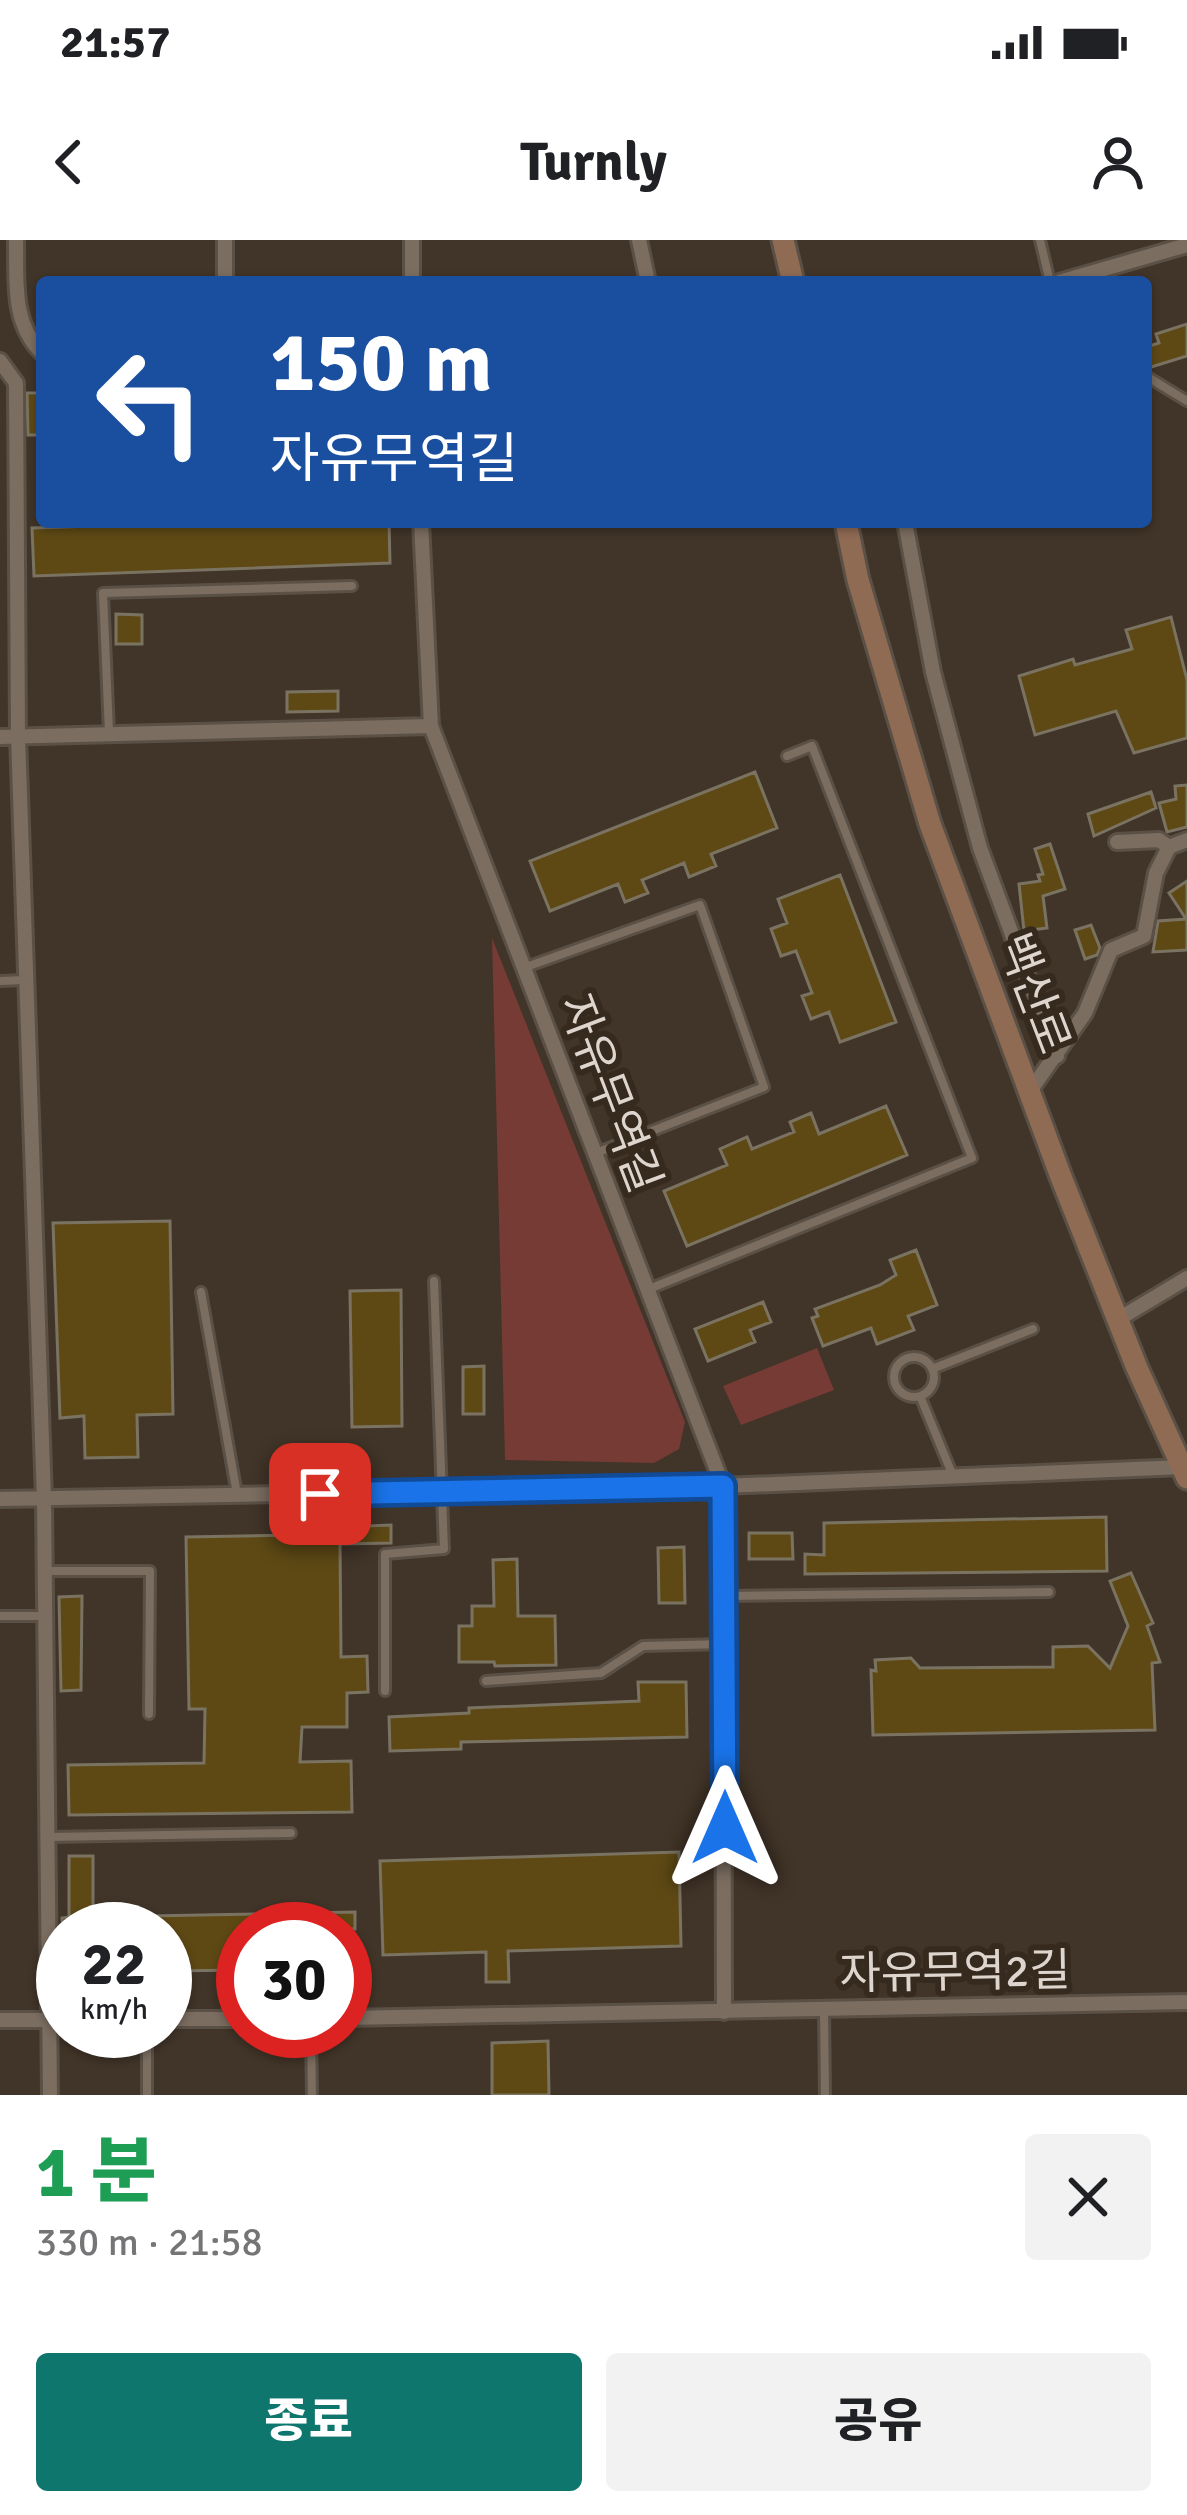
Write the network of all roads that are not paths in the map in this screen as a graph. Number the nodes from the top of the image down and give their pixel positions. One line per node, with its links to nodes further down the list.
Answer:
1 (16, 240): 14 (street)
2 (225, 240): 9 (street)
3 (412, 240): 10 (street)
4 (639, 240): 11 (street)
5 (783, 240): 12 (main road)
6 (1040, 240): 13 (lane)
7 (1187, 245): 8 (street)
8 (1109, 275)
9 (225, 276)
10 (412, 276)
11 (647, 276)
12 (792, 276)
13 (1049, 276)
14 (36, 347)
15 (0, 361): 25 (street)
16 (1152, 380): 17 (lane)
17 (1187, 401)
18 (421, 528): 22 (street, 자유무역길)
19 (847, 528): 34 (main road, 백산로)
20 (905, 528): 33 (street)
21 (352, 586): 23 (lane)
22 (431, 726): 23 (street); 30 (street, 자유무역길)
23 (109, 734): 25 (street)
24 (0, 736): 25 (street)
25 (18, 736): 31 (street)
26 (787, 756): 38 (lane)
27 (1187, 840): 29 (street)
28 (1117, 842): 29 (street)
29 (1168, 848): 33 (street)
30 (524, 968): 35 (street, 자유무역길); 35 (lane)
31 (26, 980): 32 (lane); 50 (street)
32 (0, 981)
33 (1057, 1056): 34 (street)
34 (1030, 1091): 40 (main road, 백산로)
35 (596, 1153): 38 (street, 자유무역길)
36 (1187, 1278): 40 (street)
37 (434, 1281): 47 (lane)
38 (648, 1289): 46 (street, 자유무역길)
39 (201, 1292): 48 (lane)
40 (1117, 1320): 44 (main road, 백산로)
41 (1033, 1329): 42 (lane)
42 (932, 1369): 43 (lane); 43 (lane)
43 (920, 1396): 45 (lane)
44 (1185, 1473): 45 (street)
45 (954, 1477): 46 (street)
46 (723, 1486): 47 (street); 53 (street)
47 (444, 1492): 48 (street); 58 (lane)
48 (237, 1496): 50 (street)
49 (0, 1499): 50 (street)
50 (44, 1499): 51 (street)
51 (45, 1571): 55 (street); 59 (lane)
52 (1048, 1592): 53 (lane)
53 (725, 1596): 56 (street)
54 (0, 1616): 55 (lane)
55 (45, 1616): 61 (street)
56 (726, 1644): 57 (lane); 65 (street)
57 (487, 1682)
58 (385, 1691)
59 (149, 1714)
60 (291, 1833): 61 (lane)
61 (46, 1837): 62 (street)
62 (49, 1902)
63 (1187, 2002): 64 (street, 자유무역2길)
64 (824, 2010): 65 (street, 자유무역2길); 75 (lane)
65 (724, 2012): 66 (street, 자유무역2길)
66 (372, 2018)
67 (0, 2020): 68 (street)
68 (36, 2020)
69 (52, 2058): 72 (street)
70 (147, 2058): 73 (lane)
71 (311, 2058): 74 (lane)
72 (50, 2095)
73 (147, 2095)
74 (312, 2095)
75 (825, 2095)

